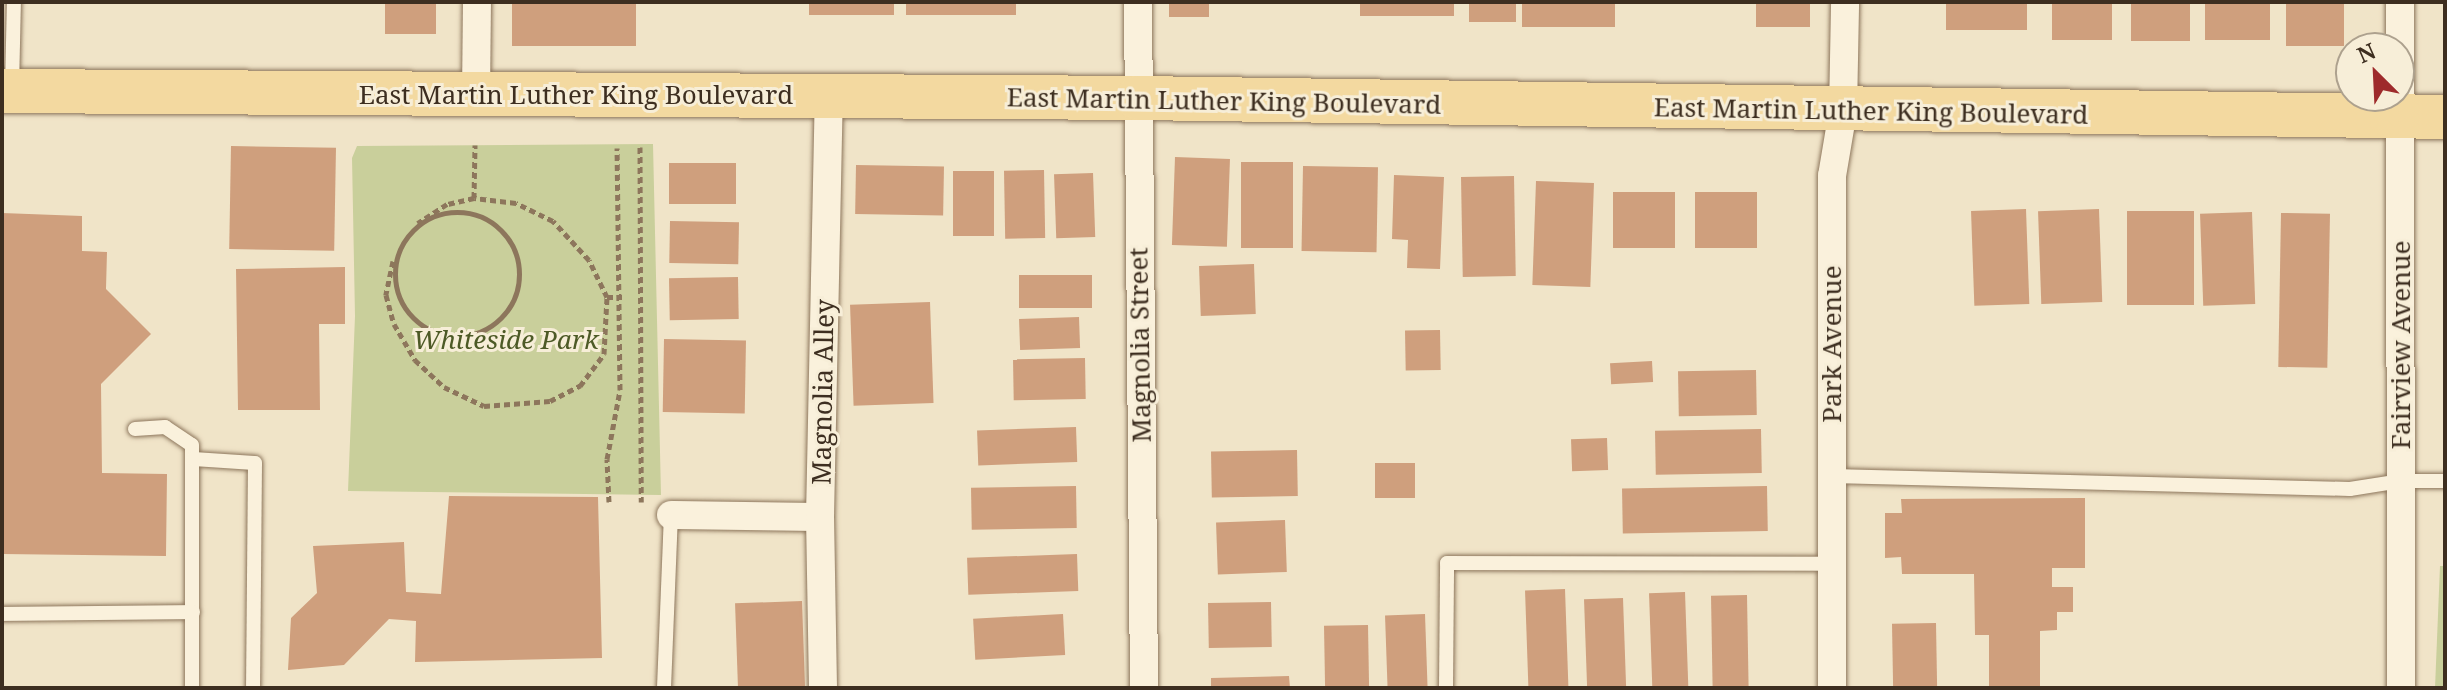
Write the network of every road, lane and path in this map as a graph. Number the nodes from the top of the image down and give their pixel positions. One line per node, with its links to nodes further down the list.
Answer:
1 (14, 2): 6 (lane)
2 (477, 2): 7 (street)
3 (1138, 2): 9 (street, Magnolia Street)
4 (1845, 2): 10 (street, Park Avenue)
5 (2400, 2): 11 (street, Fairview Avenue)
6 (7, 91): 7 (main road, East Martin Luther King Boulevard)
7 (476, 95): 8 (main road, East Martin Luther King Boulevard)
8 (829, 96): 9 (main road, East Martin Luther King Boulevard); 29 (street, Magnolia Alley)
9 (1138, 98): 10 (main road, East Martin Luther King Boulevard); 37 (street, Magnolia Street)
10 (1843, 111): 11 (main road, East Martin Luther King Boulevard); 23 (street, Park Avenue)
11 (2400, 117): 12 (main road, East Martin Luther King Boulevard); 24 (street, Fairview Avenue)
12 (2445, 117)
13 (475, 145): 16 (path)
14 (640, 147): 27 (path)
15 (617, 148): 20 (path)
16 (474, 198): 17 (path); 19 (path)
17 (418, 223): 18 (path); 18 (path)
18 (393, 261): 19 (path)
19 (607, 297): 20 (path)
20 (622, 297): 26 (path)
21 (135, 429): 22 (lane)
22 (193, 459): 31 (lane); 34 (lane)
23 (1832, 476): 24 (lane); 30 (street, Park Avenue)
24 (2401, 481): 25 (lane); 40 (street, Fairview Avenue)
25 (2445, 481)
26 (609, 502)
27 (641, 503)
28 (671, 515): 29 (street); 35 (lane)
29 (820, 517): 36 (street, Magnolia Alley)
30 (1832, 564): 38 (lane); 39 (street, Park Avenue)
31 (193, 612): 32 (lane); 33 (lane)
32 (2, 614)
33 (192, 688)
34 (253, 688)
35 (664, 688)
36 (823, 688)
37 (1144, 688)
38 (1446, 688)
39 (1832, 688)
40 (2401, 688)

